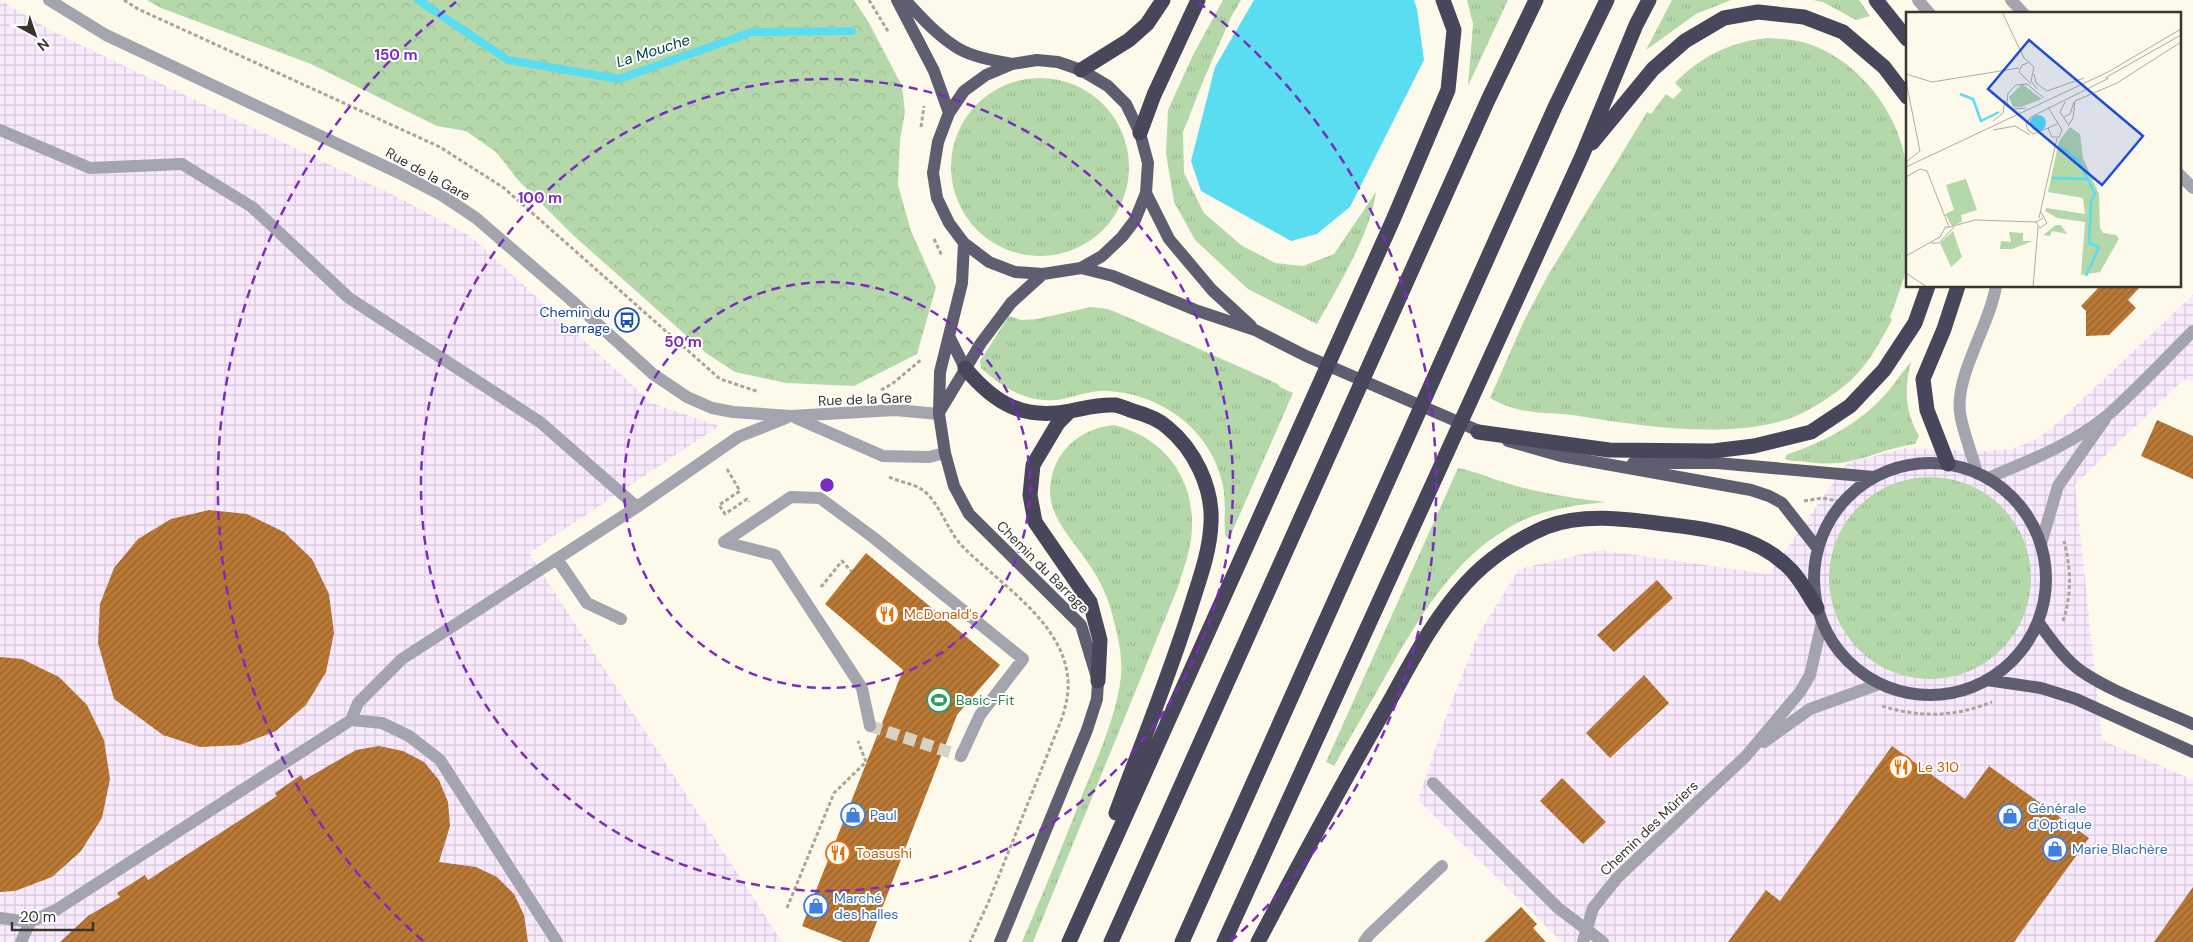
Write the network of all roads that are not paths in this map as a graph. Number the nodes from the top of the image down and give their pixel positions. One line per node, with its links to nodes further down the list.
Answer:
1 (49, 0): 39 (street, Rue de la Gare)
2 (897, 0): 19 (main road)
3 (905, 0): 16 (main road)
4 (1163, 0): 17 (highway)
5 (1198, 0): 21 (highway)
6 (1443, 0): 66 (highway)
7 (1536, 0): 71 (highway)
8 (1607, 0): 72 (highway)
9 (1649, 0): 22 (highway)
10 (1876, 0): 15 (highway)
11 (1918, 0): 13 (street)
12 (2011, 0): 14 (street)
13 (1928, 12)
14 (2022, 12)
15 (1906, 38)
16 (1012, 64): 17 (main road); 19 (main road)
17 (1081, 70): 21 (main road)
18 (1906, 96): 22 (highway)
19 (949, 113): 26 (main road)
20 (0, 130): 46 (street)
21 (1140, 132): 25 (main road)
22 (1582, 156): 73 (highway)
23 (2180, 175): 24 (street)
24 (2193, 188)
25 (1146, 193): 27 (main road); 32 (main road)
26 (964, 244): 28 (main road); 34 (main road, Chemin du Barrage)
27 (1081, 268): 28 (main road); 32 (main road)
28 (1043, 274): 35 (main road)
29 (1927, 288): 40 (highway)
30 (1957, 288): 43 (highway)
31 (1995, 288): 44 (street)
32 (1255, 330): 40 (main road)
33 (2193, 332): 38 (street)
34 (950, 338): 35 (main road); 37 (main road, Chemin du Barrage)
35 (966, 368): 36 (highway); 37 (main road)
36 (1070, 411): 54 (highway); 66 (highway)
37 (939, 414): 39 (street, Rue de la Gare); 41 (main road, Chemin du Barrage)
38 (2108, 415): 44 (street); 47 (street)
39 (791, 416): 41 (street, Rue de la Gare); 46 (street)
40 (1478, 432): 42 (main road)
41 (945, 453): 54 (main road, Chemin du Barrage)
42 (1595, 462): 45 (main road); 48 (main road)
43 (1948, 464): 44 (main road); 45 (main road)
44 (1983, 475): 47 (main road)
45 (1874, 477): 48 (main road)
46 (637, 507): 49 (street)
47 (2041, 544): 52 (main road)
48 (1818, 549): 50 (main road)
49 (557, 559): 51 (street); 56 (street)
50 (1820, 615): 55 (main road); 61 (street, Chemin des Mûriers); 74 (highway)
51 (621, 619)
52 (2038, 622): 53 (main road); 57 (main road)
53 (1987, 680): 55 (main road); 59 (main road)
54 (1098, 681): 70 (main road, Chemin du Barrage)
55 (1879, 684): 61 (street, Chemin des Mûriers)
56 (351, 720): 65 (street); 69 (street)
57 (2193, 724)
58 (870, 726): 60 (street)
59 (2193, 752)
60 (960, 756)
61 (1746, 756): 67 (street, Chemin des Mûriers)
62 (1433, 783): 67 (street)
63 (1442, 866): 75 (street)
64 (0, 918): 65 (street)
65 (30, 922): 68 (street)
66 (1071, 937)
67 (1585, 937): 76 (street)
68 (22, 942)
69 (557, 942)
70 (1000, 942)
71 (1111, 942)
72 (1182, 942)
73 (1224, 942)
74 (1258, 942)
75 (1364, 942)
76 (1603, 942)

